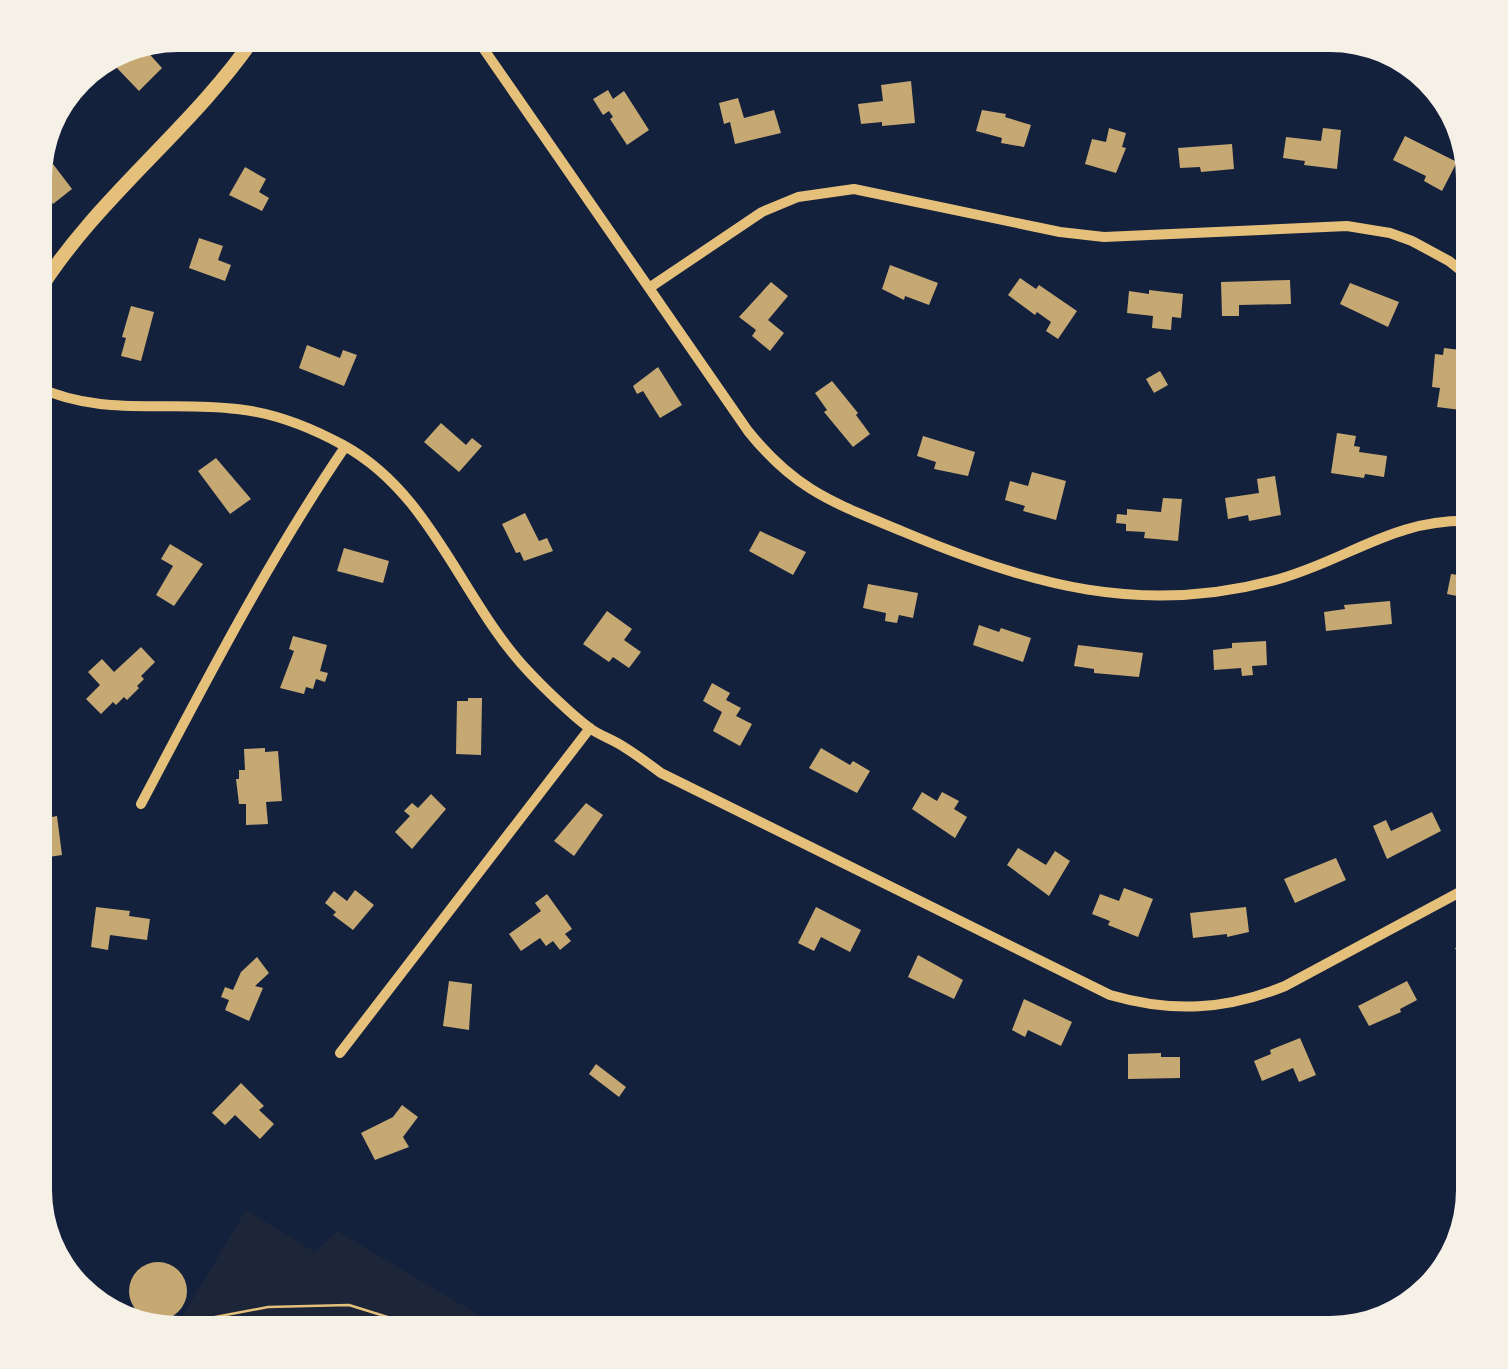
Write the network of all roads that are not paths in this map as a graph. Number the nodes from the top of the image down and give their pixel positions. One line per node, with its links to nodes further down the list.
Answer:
1 (243, 52): 4 (street)
2 (486, 52): 5 (street)
3 (1455, 266): 5 (street)
4 (53, 270)
5 (649, 288): 8 (street)
6 (53, 393): 7 (street)
7 (345, 446): 9 (street); 10 (street)
8 (1455, 521)
9 (590, 728): 11 (street); 12 (street)
10 (141, 804)
11 (1456, 894)
12 (340, 1053)

